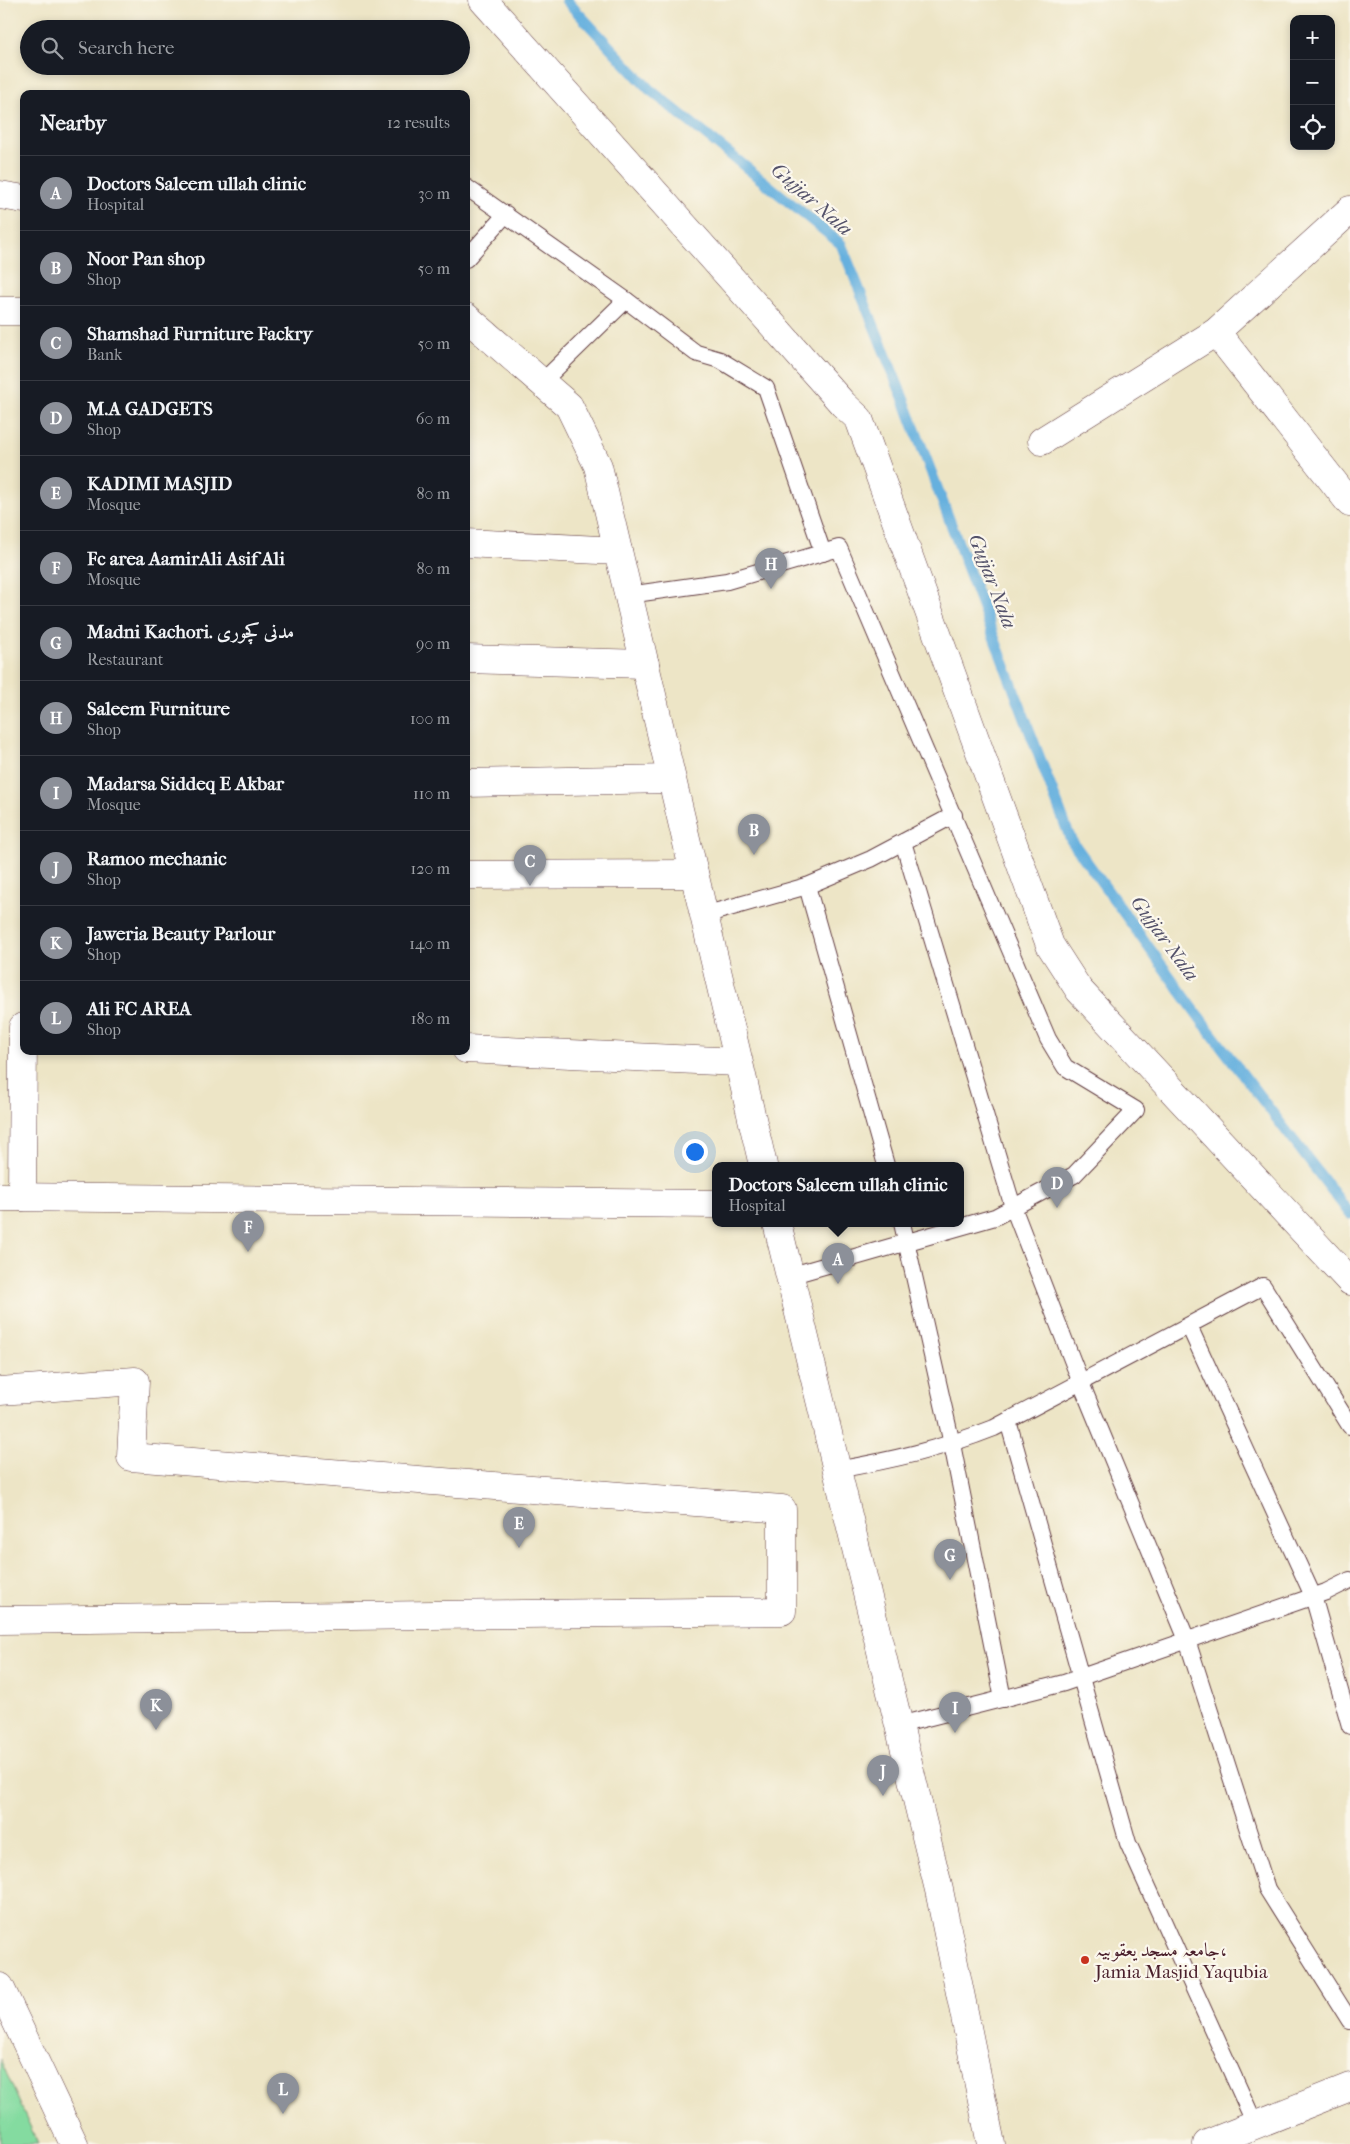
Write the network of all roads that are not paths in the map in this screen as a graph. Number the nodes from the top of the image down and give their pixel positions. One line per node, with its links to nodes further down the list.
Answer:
1 (483, 0): 44 (street)
2 (470, 190): 6 (lane)
3 (0, 195): 4 (street)
4 (20, 198)
5 (1350, 210): 12 (street)
6 (506, 214): 7 (lane); 8 (lane)
7 (470, 254)
8 (626, 300): 13 (lane); 18 (lane)
9 (0, 311): 10 (street)
10 (20, 311)
11 (470, 320): 13 (street)
12 (1216, 332): 14 (street); 15 (street)
13 (542, 382): 17 (street)
14 (1042, 441)
15 (1350, 503)
16 (470, 543): 17 (street)
17 (618, 551): 19 (street)
18 (823, 553): 19 (lane); 24 (lane)
19 (628, 595): 21 (street)
20 (470, 659): 21 (street)
21 (645, 664): 22 (street)
22 (672, 779): 23 (street); 26 (street)
23 (470, 783)
24 (954, 815): 25 (lane); 37 (lane)
25 (903, 842): 28 (lane); 37 (lane)
26 (694, 874): 27 (street); 29 (street)
27 (470, 875)
28 (807, 886): 29 (lane); 34 (lane)
29 (704, 915): 32 (street)
30 (15, 1027): 35 (street)
31 (470, 1049): 32 (street)
32 (738, 1062): 33 (street)
33 (762, 1162)
34 (885, 1162)
35 (11, 1197): 36 (street)
36 (712, 1204)
37 (1013, 1207): 38 (lane); 46 (lane)
38 (964, 1226)
39 (777, 1227): 43 (street)
40 (903, 1227): 42 (lane)
41 (960, 1227): 42 (lane)
42 (907, 1242): 43 (lane); 50 (lane)
43 (789, 1276): 51 (street)
44 (1350, 1281)
45 (1189, 1326): 46 (lane); 49 (lane); 53 (lane)
46 (1081, 1383): 48 (lane); 55 (lane)
47 (0, 1391): 54 (street)
48 (1008, 1421): 50 (lane); 56 (lane)
49 (1350, 1426)
50 (952, 1444): 51 (lane); 57 (lane)
51 (836, 1470): 58 (street)
52 (1350, 1580): 53 (lane)
53 (1313, 1596): 55 (lane); 59 (lane)
54 (0, 1620)
55 (1187, 1640): 56 (lane); 61 (lane)
56 (1079, 1678): 57 (lane); 63 (lane)
57 (1003, 1699): 58 (lane)
58 (899, 1725): 65 (street)
59 (1350, 1726)
60 (0, 1987): 64 (street)
61 (1350, 2021)
62 (1350, 2087): 63 (street)
63 (1255, 2124): 66 (street)
64 (74, 2144)
65 (991, 2144)
66 (1207, 2144)

